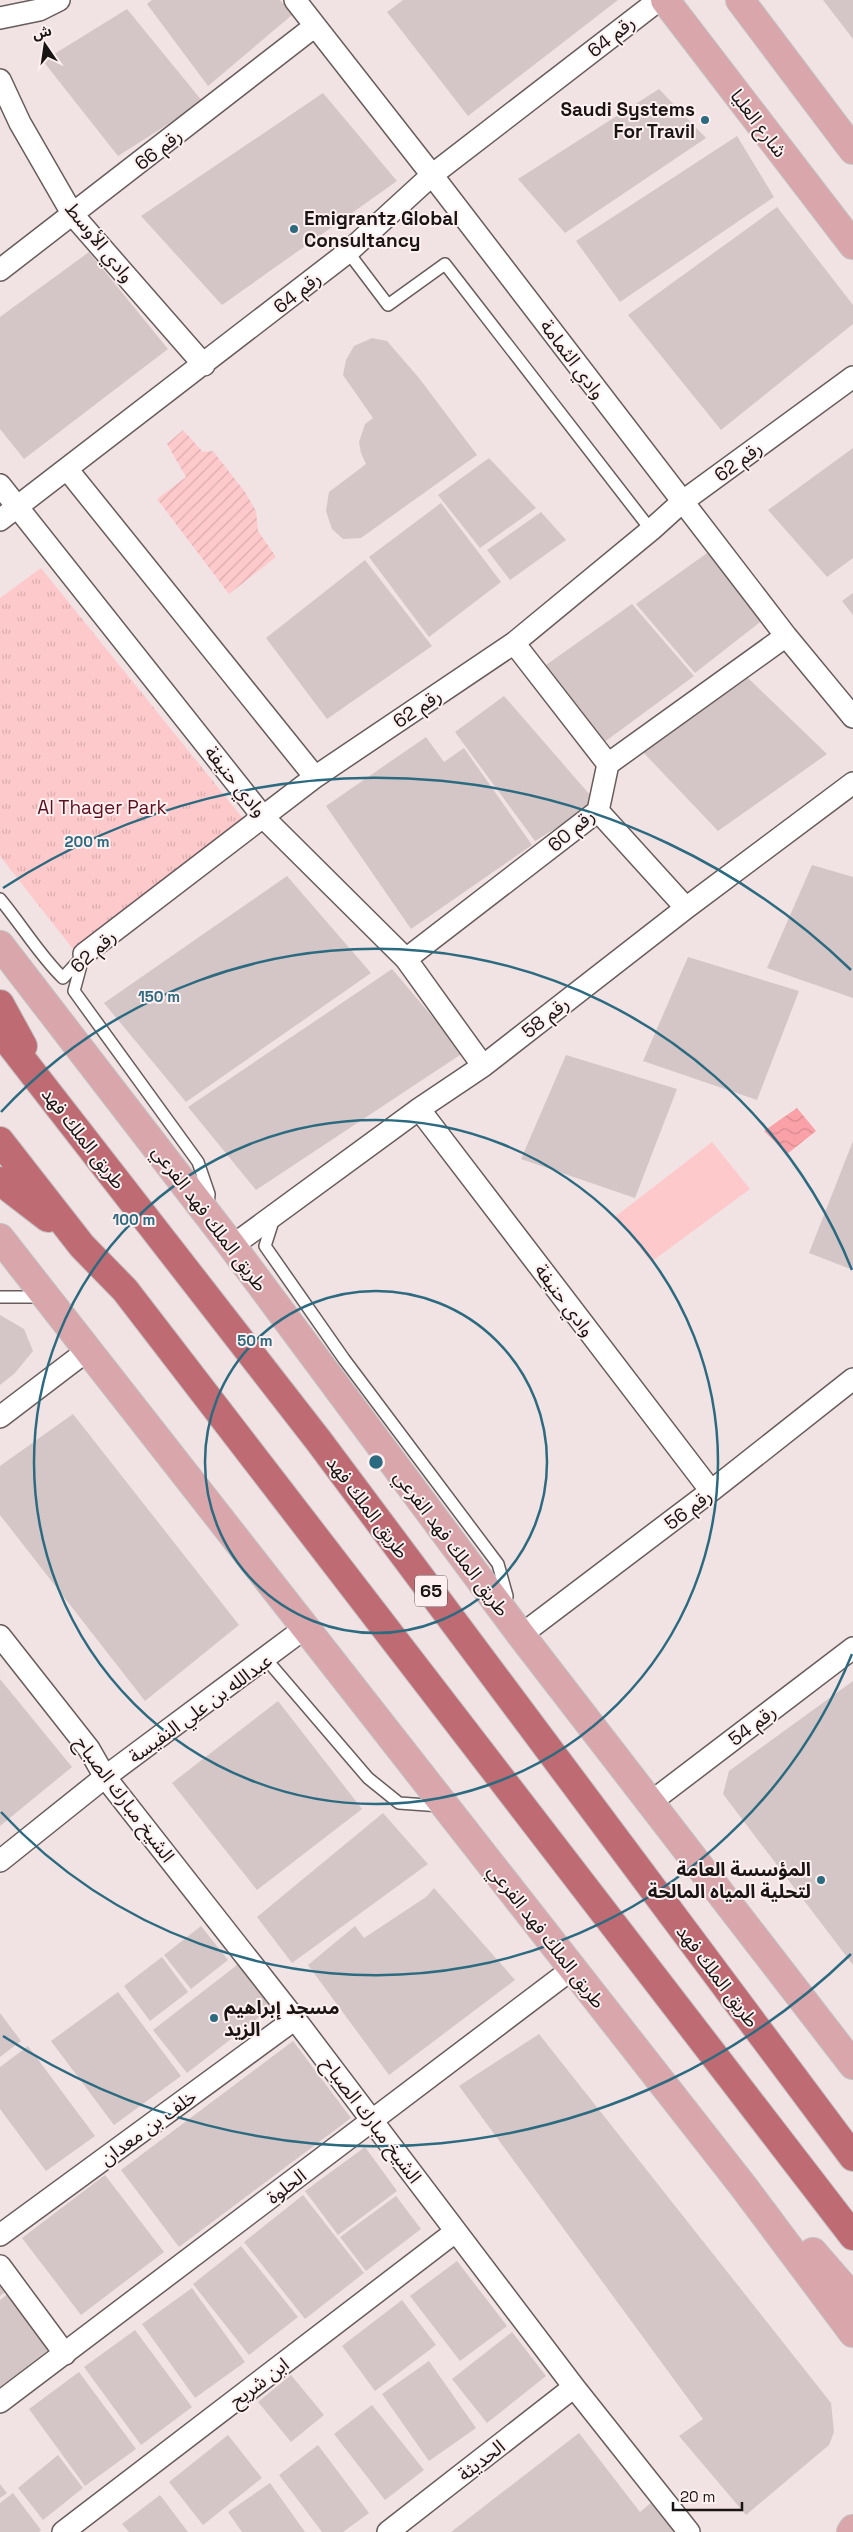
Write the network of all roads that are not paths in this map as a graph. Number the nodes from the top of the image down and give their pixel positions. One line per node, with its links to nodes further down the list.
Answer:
1 (59, 0): 6 (street)
2 (295, 0): 7 (street, وادي الثمامة)
3 (659, 0): 10 (street, رقم 64)
4 (665, 0): 12 (main road, شارع العليا)
5 (740, 0): 9 (main road)
6 (0, 18)
7 (315, 26): 10 (street, وادي الثمامة); 11 (street, رقم 66)
8 (0, 80): 11 (street, وادي الأوسط)
9 (853, 150)
10 (432, 174): 13 (street, رقم 64); 19 (street, وادي الثمامة)
11 (73, 215): 14 (street, رقم 66); 15 (street, وادي الأوسط)
12 (853, 245)
13 (348, 252): 15 (street, رقم 64); 22 (lane)
14 (0, 270)
15 (204, 365): 17 (street, رقم 64)
16 (853, 377): 19 (street, رقم 62)
17 (67, 470): 20 (street, رقم 64); 27 (street)
18 (0, 485): 20 (street, وادي حنيفة)
19 (682, 502): 22 (street, رقم 62); 23 (street, وادي الثمامة)
20 (17, 507): 21 (street, رقم 64); 30 (street, وادي حنيفة)
21 (0, 520)
22 (651, 530): 24 (street, رقم 62)
23 (786, 636): 25 (street, وادي الثمامة); 26 (street)
24 (514, 643): 26 (street); 27 (street, رقم 62)
25 (853, 717)
26 (608, 764): 29 (street, رقم 60)
27 (315, 777): 30 (street, رقم 62)
28 (853, 783): 32 (street, رقم 58)
29 (598, 811): 32 (street); 35 (street, رقم 60)
30 (264, 818): 34 (street, رقم 62); 35 (street, وادي حنيفة)
31 (0, 898): 34 (lane, رقم 62)
32 (686, 908): 38 (street, رقم 58)
33 (0, 945): 43 (main road, طريق الملك فهد الفرعي)
34 (84, 954): 43 (lane)
35 (406, 959): 38 (street, وادي حنيفة)
36 (0, 1004): 39 (highway)
37 (0, 1031): 39 (highway, طريق الملك فهد / 65)
38 (482, 1066): 40 (street, رقم 58)
39 (48, 1091): 70 (highway, طريق الملك فهد / 65)
40 (419, 1109): 44 (street, رقم 58); 53 (street, وادي حنيفة)
41 (0, 1141): 46 (highway)
42 (0, 1181): 46 (highway)
43 (208, 1214): 47 (main road, طريق الملك فهد الفرعي)
44 (275, 1214): 47 (street, رقم 58); 54 (lane)
45 (0, 1238): 49 (main road, طريق الملك فهد الفرعي)
46 (82, 1246): 74 (highway)
47 (232, 1246): 54 (main road, طريق الملك فهد الفرعي)
48 (0, 1297): 49 (lane)
49 (47, 1297): 50 (main road, طريق الملك فهد الفرعي)
50 (88, 1350): 52 (street); 55 (main road, طريق الملك فهد الفرعي)
51 (853, 1379): 53 (street, رقم 56)
52 (0, 1417)
53 (711, 1491): 56 (street, رقم 56)
54 (504, 1612): 56 (main road, طريق الملك فهد الفرعي)
55 (305, 1628): 59 (street, عبدالله بن علي النفيسة); 62 (main road, طريق الملك فهد الفرعي)
56 (521, 1635): 61 (main road, طريق الملك فهد الفرعي)
57 (0, 1636): 60 (street, الشيخ مبارك الصباح)
58 (853, 1648): 61 (street, رقم 54)
59 (266, 1659): 60 (street, عبدالله بن علي النفيسة); 62 (lane)
60 (106, 1777): 63 (street, عبدالله بن علي النفيسة); 65 (street, الشيخ مبارك الصباح)
61 (651, 1802): 66 (main road, طريق الملك فهد الفرعي)
62 (447, 1806): 64 (main road, طريق الملك فهد الفرعي)
63 (0, 1861)
64 (572, 1970): 69 (street, الحلوة); 71 (main road, طريق الملك فهد الفرعي)
65 (295, 2019): 69 (street, الشيخ مبارك الصباح); 73 (street, خلف بن معدان)
66 (836, 2043): 67 (main road); 68 (main road)
67 (853, 2065)
68 (853, 2080)
69 (373, 2120): 72 (street, الشيخ مبارك الصباح); 80 (street, الحلوة)
70 (853, 2157)
71 (743, 2186): 76 (main road); 77 (main road); 78 (main road); 79 (main road)
72 (456, 2232): 81 (street, الشيخ مبارك الصباح); 84 (street, ابن شريح)
73 (0, 2234)
74 (853, 2236)
75 (0, 2266): 80 (street)
76 (853, 2298)
77 (853, 2313)
78 (853, 2333)
79 (853, 2350)
80 (65, 2354): 82 (street, الحلوة)
81 (574, 2387): 85 (street, الحديثة); 86 (street, الشيخ مبارك الصباح)
82 (0, 2402)
83 (853, 2529): 87 (main road)
84 (71, 2530)
85 (388, 2532)
86 (689, 2532)
87 (851, 2532)

